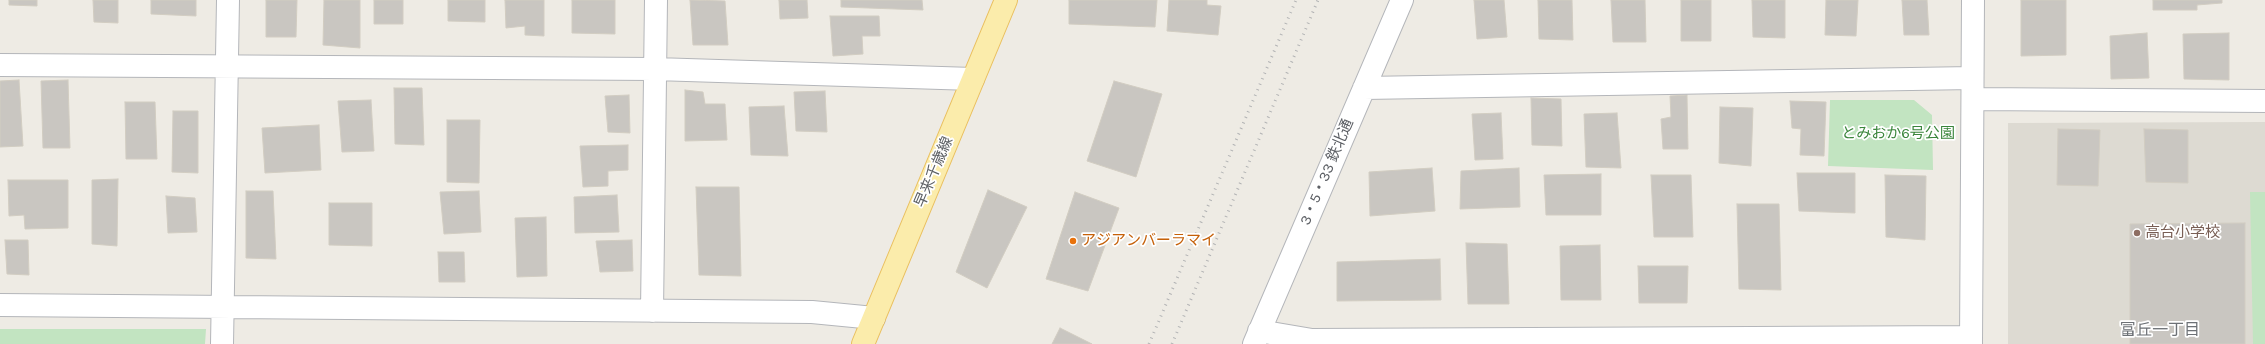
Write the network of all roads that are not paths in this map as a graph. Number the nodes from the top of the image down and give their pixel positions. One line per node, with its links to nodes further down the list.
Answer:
1 (228, 0): 7 (street)
2 (656, 0): 8 (street)
3 (1006, 0): 9 (main road, 早来千歳線)
4 (1402, 0): 10 (street, 3・5・33 鉄北通)
5 (1973, 0): 11 (street)
6 (0, 65): 7 (street)
7 (227, 67): 8 (street); 14 (street)
8 (655, 69): 9 (street); 15 (street)
9 (973, 79): 16 (main road, 早来千歳線)
10 (1364, 88): 11 (street); 17 (street, 3・5・33 鉄北通)
11 (1973, 89): 12 (street); 19 (street)
12 (2265, 101)
13 (0, 304): 14 (street)
14 (221, 305): 15 (street); 20 (street)
15 (652, 311): 16 (street)
16 (874, 318): 21 (main road, 早来千歳線)
17 (1256, 338): 18 (street)
18 (1496, 341): 19 (street)
19 (1971, 341)
20 (222, 344)
21 (863, 344)

